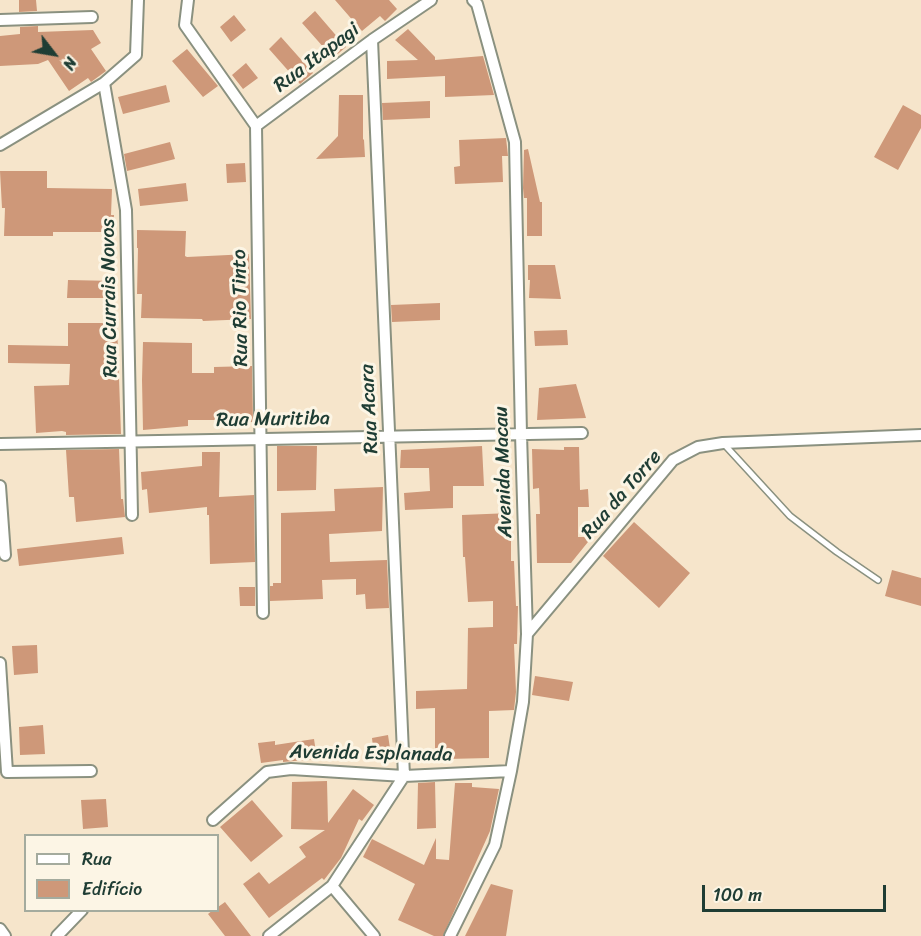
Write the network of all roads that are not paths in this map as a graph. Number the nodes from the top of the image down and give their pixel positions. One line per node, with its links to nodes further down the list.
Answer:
1 (138, 0): 8 (street)
2 (188, 0): 9 (street)
3 (431, 0): 7 (street, Rua Itapagi)
4 (472, 0): 12 (street, Avenida Macau)
5 (92, 17): 6 (street)
6 (0, 21)
7 (372, 40): 9 (street, Rua Itapagi); 14 (street, Rua Acara)
8 (104, 83): 10 (street); 16 (street, Rua Currais Novos)
9 (256, 126): 15 (street, Rua Rio Tinto)
10 (0, 145)
11 (582, 433): 12 (street, Rua Muritiba)
12 (521, 434): 14 (street, Rua Muritiba); 24 (street, Avenida Macau)
13 (921, 435): 17 (street, Rua da Torre)
14 (389, 436): 15 (street, Rua Muritiba); 28 (street, Rua Acara)
15 (261, 438): 16 (street, Rua Muritiba); 23 (street, Rua Rio Tinto)
16 (131, 442): 18 (street, Rua Muritiba); 20 (street, Rua Currais Novos)
17 (723, 443): 22 (lane); 24 (street, Rua da Torre)
18 (0, 444)
19 (0, 486): 21 (street)
20 (132, 515)
21 (5, 555)
22 (879, 580)
23 (263, 613)
24 (527, 634): 27 (street, Avenida Macau)
25 (0, 663): 26 (street)
26 (91, 771)
27 (511, 771): 28 (street, Avenida Esplanada); 37 (street, Avenida Macau)
28 (404, 776): 29 (street, Avenida Esplanada); 30 (street)
29 (213, 820)
30 (332, 886): 35 (street); 36 (street)
31 (80, 912): 34 (street)
32 (0, 929): 33 (street)
33 (5, 936)
34 (57, 936)
35 (270, 936)
36 (374, 936)
37 (450, 936)

